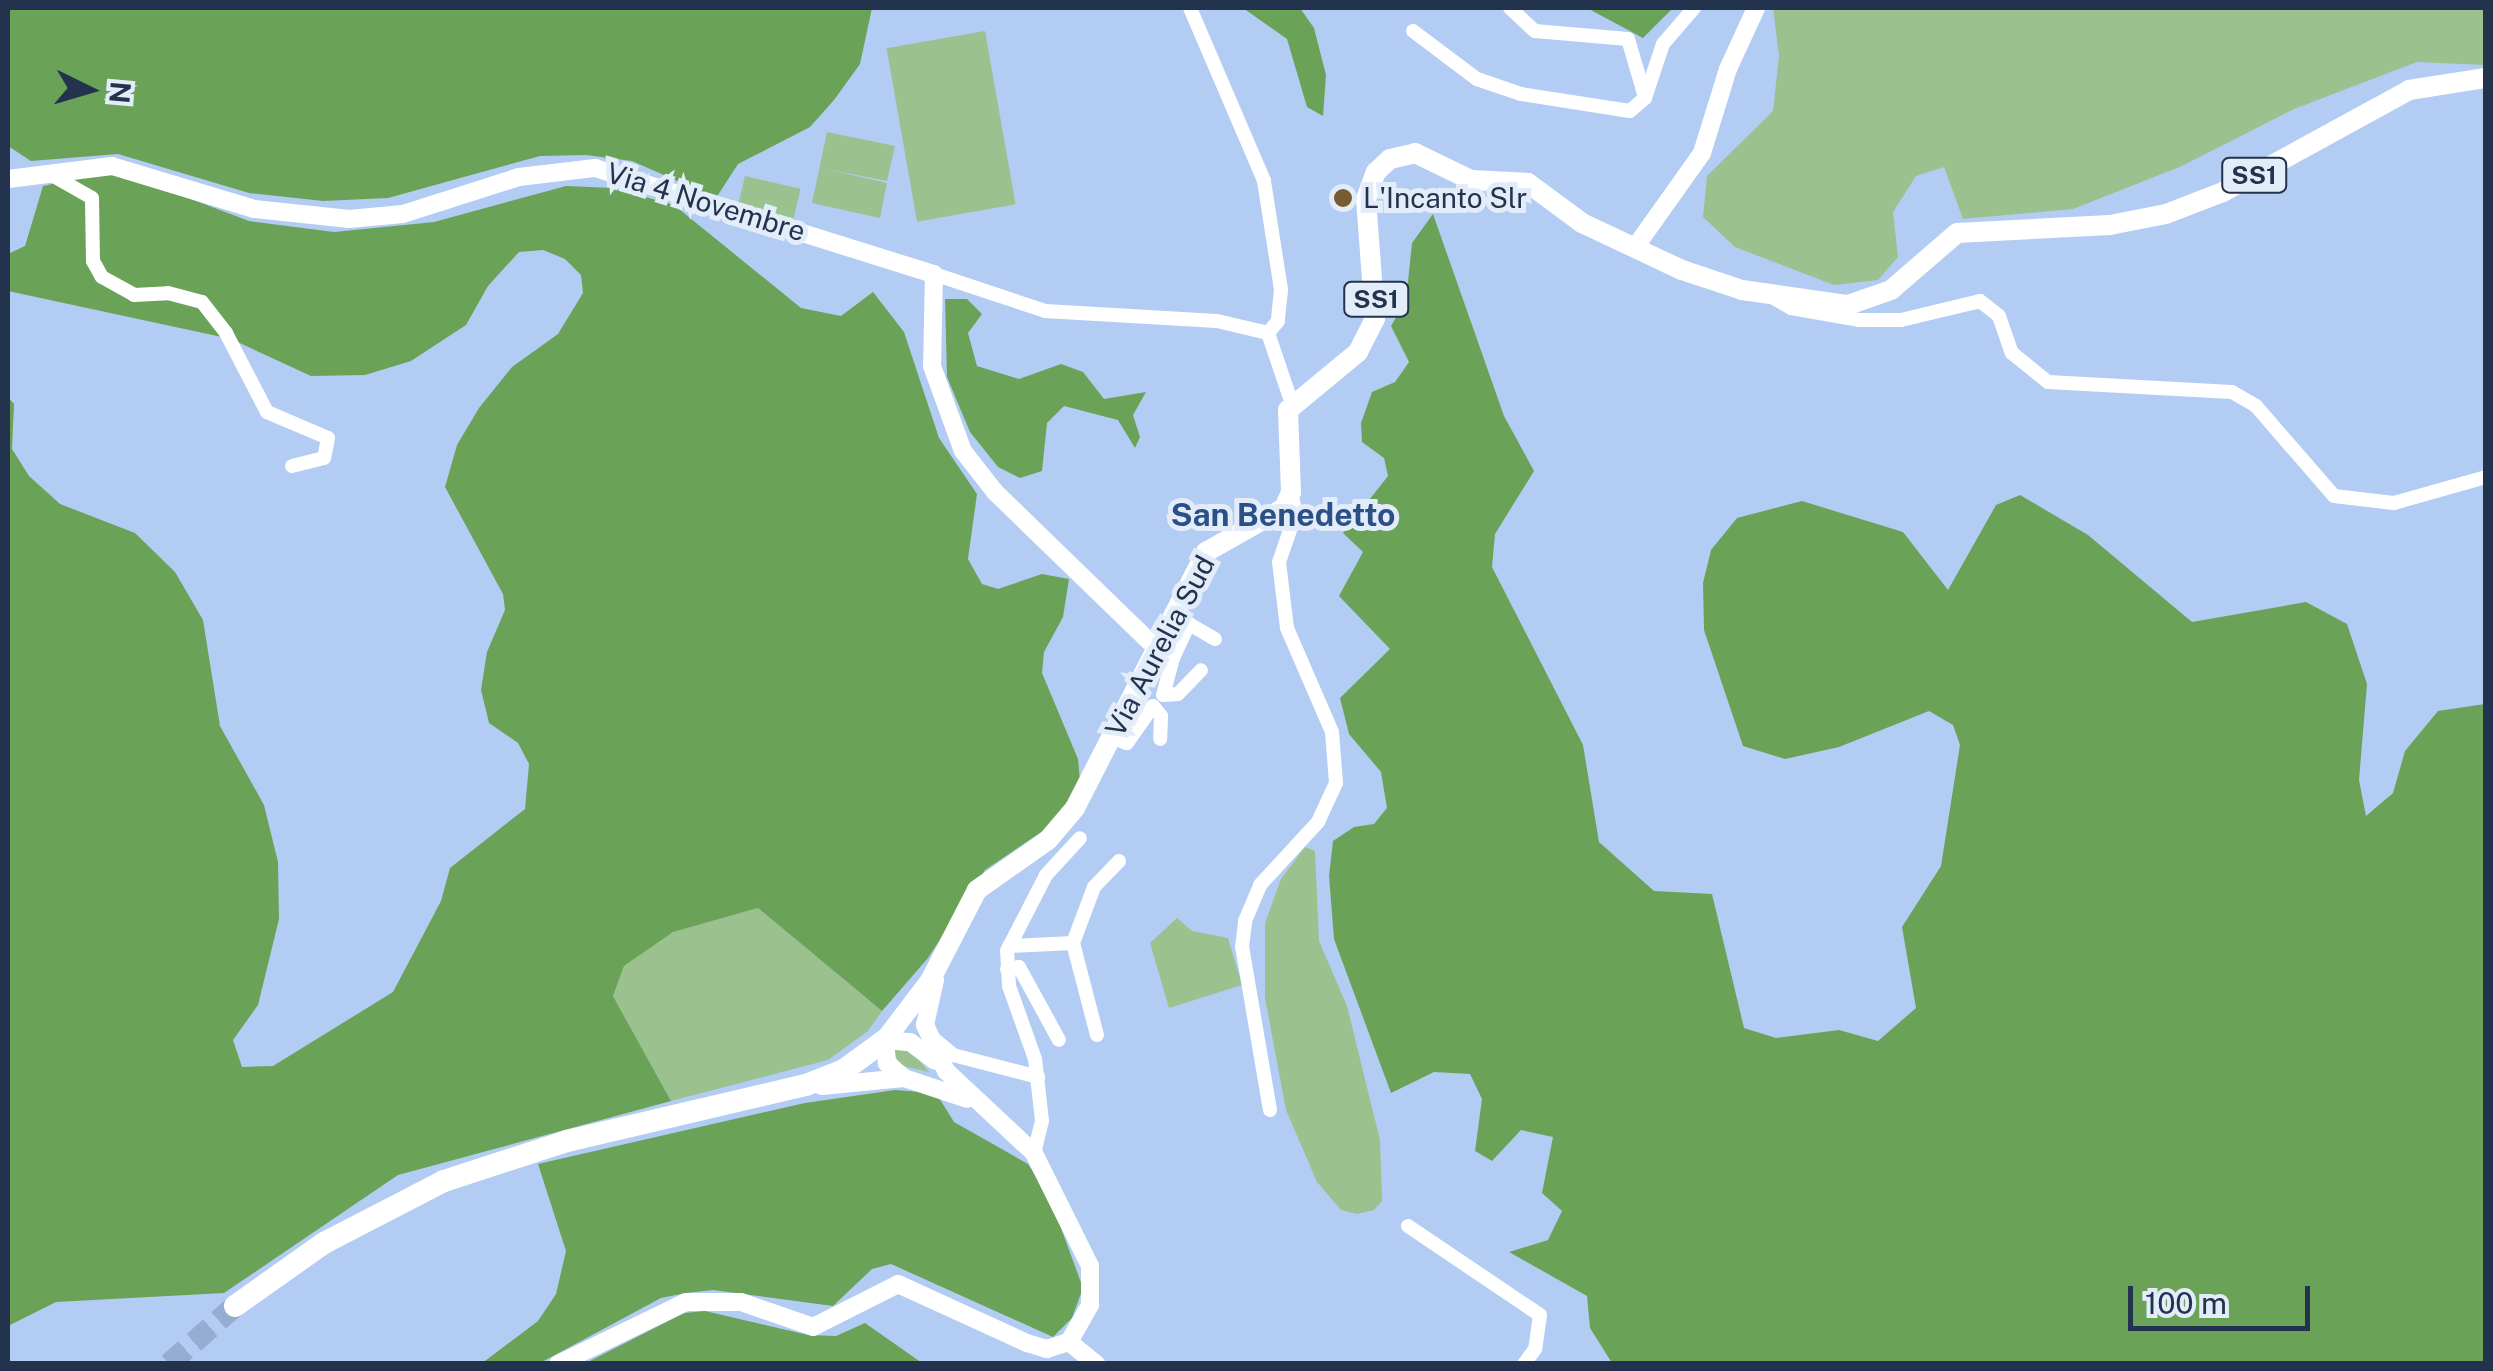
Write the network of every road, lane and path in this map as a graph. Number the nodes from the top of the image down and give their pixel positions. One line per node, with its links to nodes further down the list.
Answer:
1 (1190, 8): 13 (street)
2 (1510, 8): 7 (street)
3 (1694, 8): 7 (street)
4 (1756, 8): 10 (street)
5 (1413, 31): 7 (street)
6 (2486, 78): 12 (main road, SS1)
7 (1645, 98)
8 (45, 172): 9 (street, Via 4 Novembre); 11 (street, Via 4 Novembre); 15 (street)
9 (8, 178)
10 (1636, 246): 12 (main road, SS1); 14 (main road, SS1)
11 (934, 274): 13 (street, Via 4 Novembre); 21 (street)
12 (1766, 294): 16 (street)
13 (1268, 333): 14 (street)
14 (1292, 404): 17 (main road)
15 (292, 466)
16 (2486, 476)
17 (1291, 492): 18 (main road, Via Aurelia Sud); 19 (street)
18 (1268, 520): 19 (street); 21 (main road, Via Aurelia Sud)
19 (1286, 542): 40 (street)
20 (1216, 639): 21 (street)
21 (1164, 653): 22 (street); 23 (main road, Via Aurelia Sud)
22 (1201, 670)
23 (1111, 737): 24 (street); 29 (main road, Via Aurelia Sud)
24 (1160, 740)
25 (1080, 838): 28 (street)
26 (1119, 862): 27 (street)
27 (1073, 943): 28 (street); 32 (street)
28 (1009, 946): 30 (street)
29 (944, 956): 31 (street, Via Aurelia Sud); 33 (main road)
30 (1007, 969): 34 (street); 36 (street)
31 (927, 1032): 35 (street); 36 (street)
32 (1098, 1034)
33 (885, 1040): 35 (street); 37 (street); 38 (highway)
34 (1059, 1040)
35 (946, 1072): 39 (street)
36 (1038, 1077): 41 (street)
37 (904, 1078): 38 (street); 39 (street)
38 (782, 1092): 43 (highway)
39 (978, 1105): 41 (street)
40 (1270, 1110)
41 (1034, 1154): 44 (street)
42 (1408, 1226): 47 (street)
43 (235, 1306)
44 (1069, 1342): 45 (street); 46 (street)
45 (558, 1364)
46 (1096, 1364)
47 (1524, 1364)

